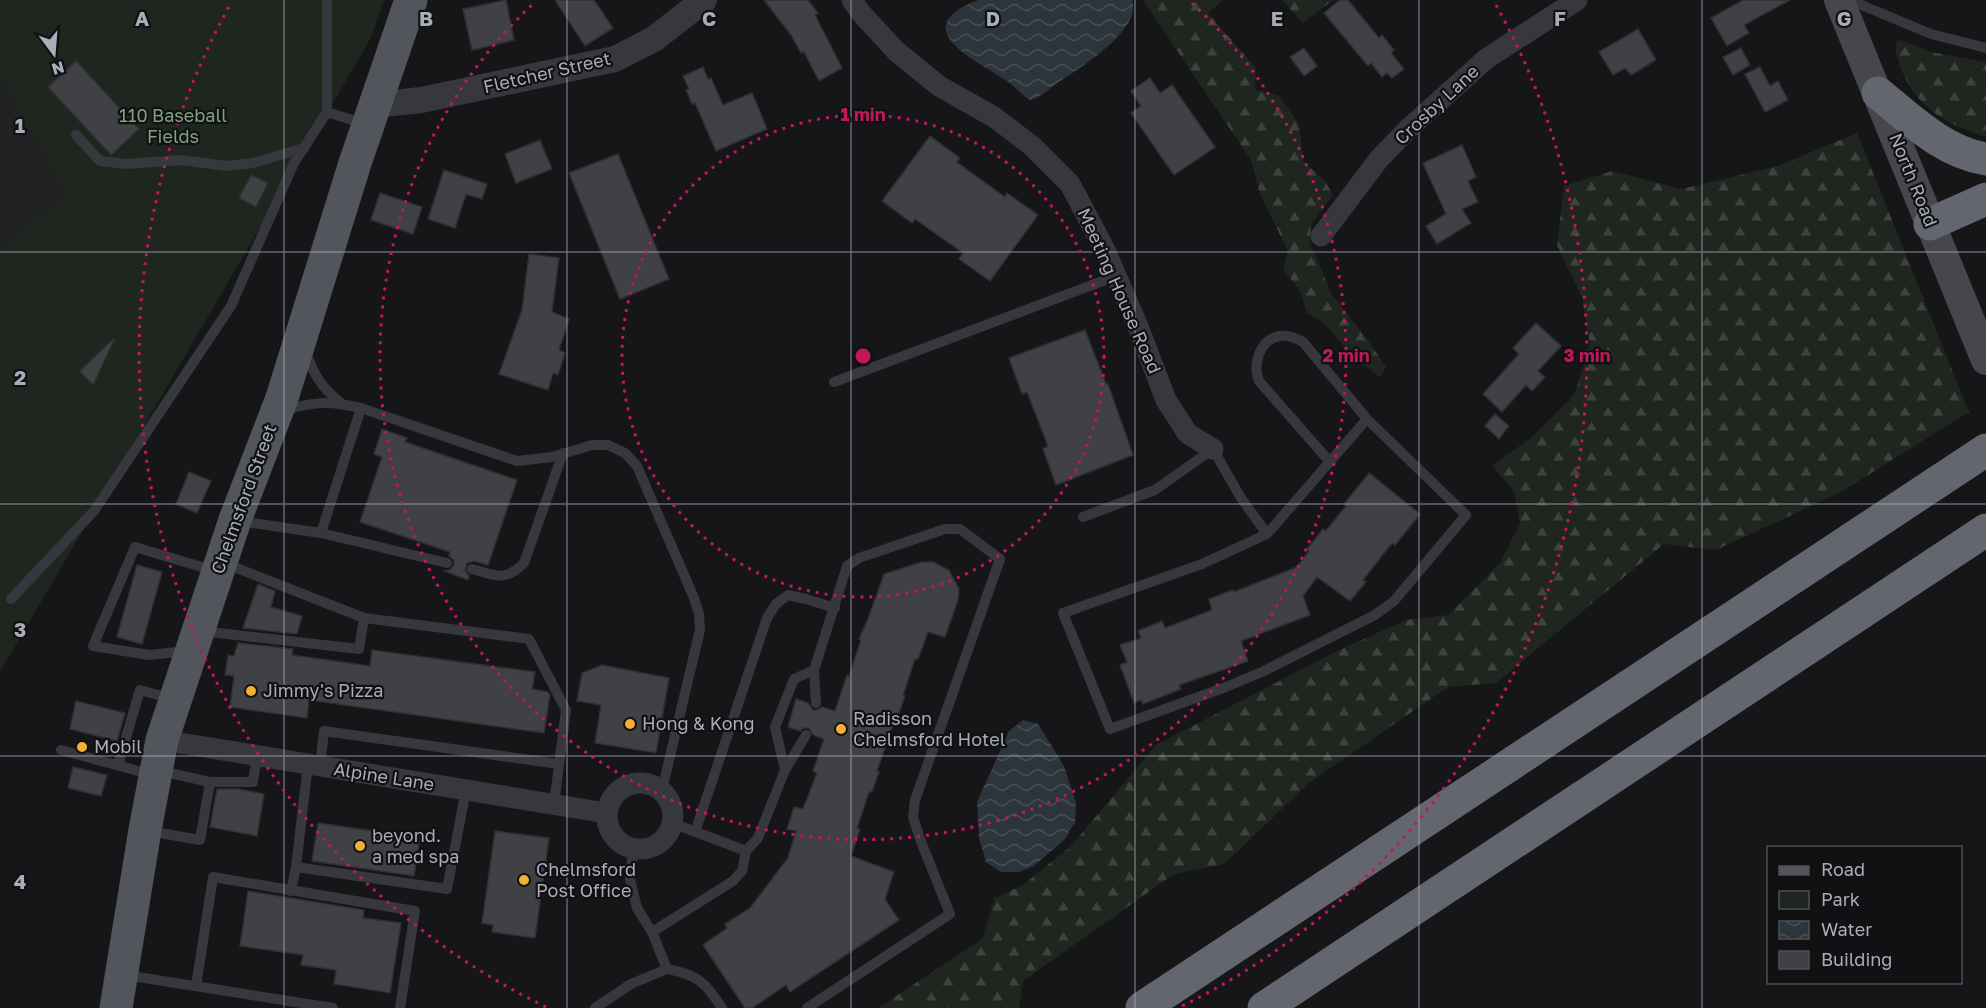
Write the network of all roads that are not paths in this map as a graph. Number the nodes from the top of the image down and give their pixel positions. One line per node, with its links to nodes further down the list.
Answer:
1 (327, 0): 9 (lane)
2 (411, 0): 10 (main road, Chelmsford Street)
3 (704, 0): 10 (street, Fletcher Street)
4 (852, 0): 17 (street, Meeting House Road)
5 (1577, 0): 16 (street, Crosby Lane)
6 (1841, 0): 7 (lane); 8 (main road, North Road)
7 (1986, 48)
8 (1878, 93): 13 (highway); 15 (main road, North Road)
9 (327, 112): 10 (lane); 12 (lane)
10 (371, 115): 18 (main road, Chelmsford Street)
11 (76, 135): 12 (lane)
12 (304, 148): 37 (lane)
13 (1986, 159)
14 (1986, 199): 15 (highway)
15 (1930, 224): 19 (main road, North Road)
16 (1321, 236)
17 (1116, 276): 20 (lane); 25 (street, Meeting House Road)
18 (301, 338): 21 (lane); 23 (main road, Chelmsford Street)
19 (1986, 360)
20 (834, 382)
21 (340, 402): 22 (lane); 23 (lane)
22 (362, 408): 27 (lane); 32 (lane)
23 (276, 413): 30 (main road, Chelmsford Street)
24 (1367, 418): 28 (lane); 28 (lane); 33 (lane)
25 (1213, 449): 29 (lane); 33 (lane)
26 (1986, 450): 76 (highway)
27 (563, 453): 36 (lane); 54 (lane)
28 (1330, 462): 33 (lane)
29 (1083, 516)
30 (235, 520): 32 (lane); 35 (main road, Chelmsford Street)
31 (1986, 530): 68 (highway)
32 (321, 533): 34 (lane)
33 (1267, 534)
34 (447, 563)
35 (219, 567): 39 (lane); 40 (main road, Chelmsford Street); 40 (lane)
36 (472, 569)
37 (11, 599)
38 (835, 608): 41 (lane); 59 (lane); 75 (lane)
39 (364, 618): 40 (lane); 48 (lane)
40 (195, 641): 42 (main road, Chelmsford Street)
41 (814, 670): 43 (lane); 51 (lane)
42 (176, 700): 47 (main road, Chelmsford Street); 49 (lane)
43 (816, 703)
44 (806, 735): 51 (lane)
45 (61, 750): 49 (lane)
46 (257, 756): 47 (street, Alpine Lane); 50 (street, Alpine Lane); 52 (lane)
47 (158, 762): 49 (lane); 52 (lane); 58 (main road, Chelmsford Street)
48 (559, 764): 50 (lane); 55 (lane)
49 (118, 765)
50 (314, 765): 53 (street, Alpine Lane); 62 (lane)
51 (785, 770): 61 (lane)
52 (210, 782): 58 (lane)
53 (466, 790): 55 (street, Alpine Lane); 62 (lane)
54 (662, 790): 56 (street); 57 (street)
55 (554, 804): 56 (street, Alpine Lane)
56 (606, 813): 60 (street)
57 (672, 823): 59 (lane); 60 (street)
58 (145, 831): 66 (main road, Chelmsford Street)
59 (695, 832): 61 (lane)
60 (633, 849): 64 (lane)
61 (746, 851): 64 (lane)
62 (297, 867): 63 (lane)
63 (291, 891): 67 (lane); 72 (lane)
64 (652, 932): 65 (lane)
65 (667, 969): 73 (lane); 74 (lane)
66 (122, 975): 67 (lane); 70 (main road, Chelmsford Street)
67 (196, 986): 69 (lane)
68 (1273, 1003)
69 (278, 1004): 71 (lane)
70 (116, 1008)
71 (333, 1008)
72 (400, 1008)
73 (595, 1008)
74 (722, 1008)
75 (807, 1008)
76 (1142, 1008)

